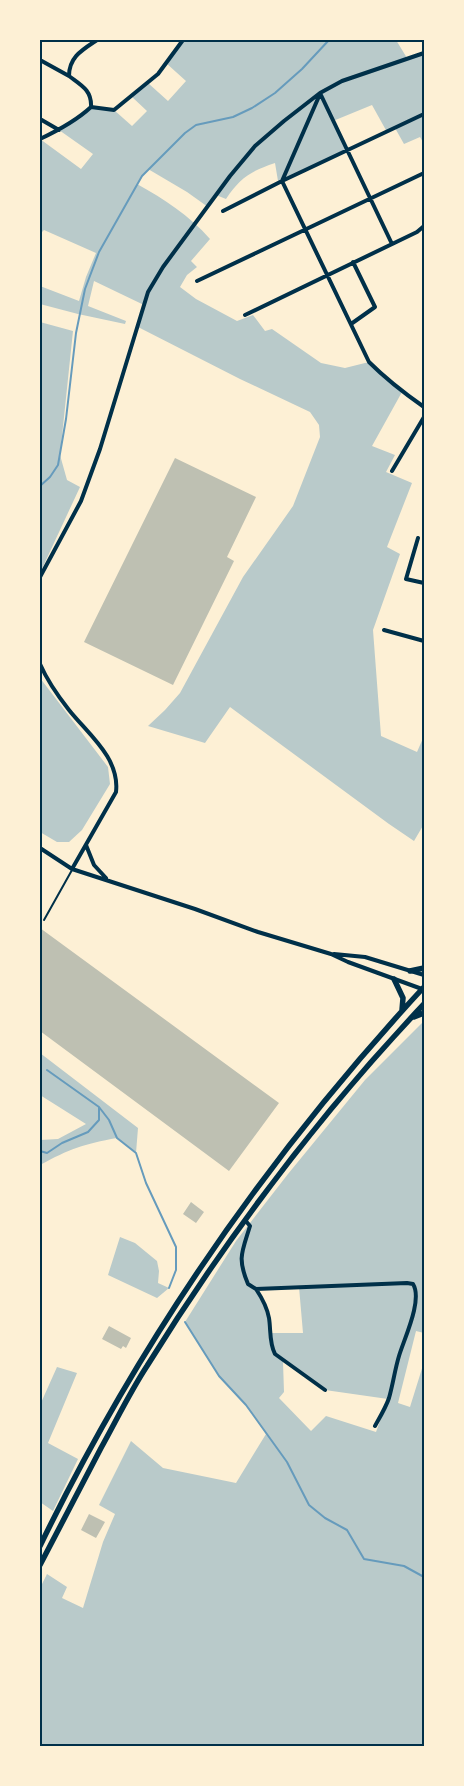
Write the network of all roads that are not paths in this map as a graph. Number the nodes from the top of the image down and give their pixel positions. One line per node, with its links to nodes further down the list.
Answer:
1 (97, 40): 5 (street)
2 (183, 40): 7 (street)
3 (424, 53): 6 (street)
4 (40, 60): 5 (street)
5 (69, 76): 7 (street)
6 (320, 93): 12 (street); 14 (street); 29 (street)
7 (91, 107): 10 (street)
8 (424, 114): 12 (street)
9 (40, 119): 10 (street)
10 (59, 130): 11 (street)
11 (40, 139)
12 (348, 151): 14 (street); 15 (street)
13 (424, 173): 15 (street)
14 (282, 181): 16 (street); 18 (street)
15 (370, 198): 18 (street); 19 (street)
16 (223, 211)
17 (424, 226): 19 (street)
18 (304, 228): 21 (street); 22 (street)
19 (392, 244): 20 (street)
20 (352, 262): 21 (street); 24 (street)
21 (327, 274): 23 (street); 24 (street)
22 (197, 280)
23 (245, 315)
24 (351, 324): 25 (street)
25 (424, 407)
26 (424, 417): 27 (street)
27 (392, 471)
28 (418, 538): 30 (street)
29 (40, 577)
30 (424, 583)
31 (384, 630): 32 (street)
32 (424, 641)
33 (40, 664): 34 (street)
34 (86, 845): 36 (street); 37 (street)
35 (40, 848): 36 (street)
36 (72, 869): 37 (street); 38 (lane)
37 (107, 880): 39 (street)
38 (44, 920)
39 (331, 954): 41 (street); 43 (street)
40 (424, 968): 41 (main road)
41 (410, 971): 42 (street)
42 (424, 975)
43 (394, 979): 44 (street); 46 (main road)
44 (423, 988): 46 (main road)
45 (424, 1004): 48 (main road)
46 (402, 1010): 53 (main road)
47 (424, 1013): 48 (main road)
48 (412, 1018): 49 (main road)
49 (245, 1220): 50 (street); 54 (main road)
50 (256, 1289): 51 (street); 52 (street)
51 (326, 1390)
52 (375, 1426)
53 (40, 1546)
54 (40, 1565)

